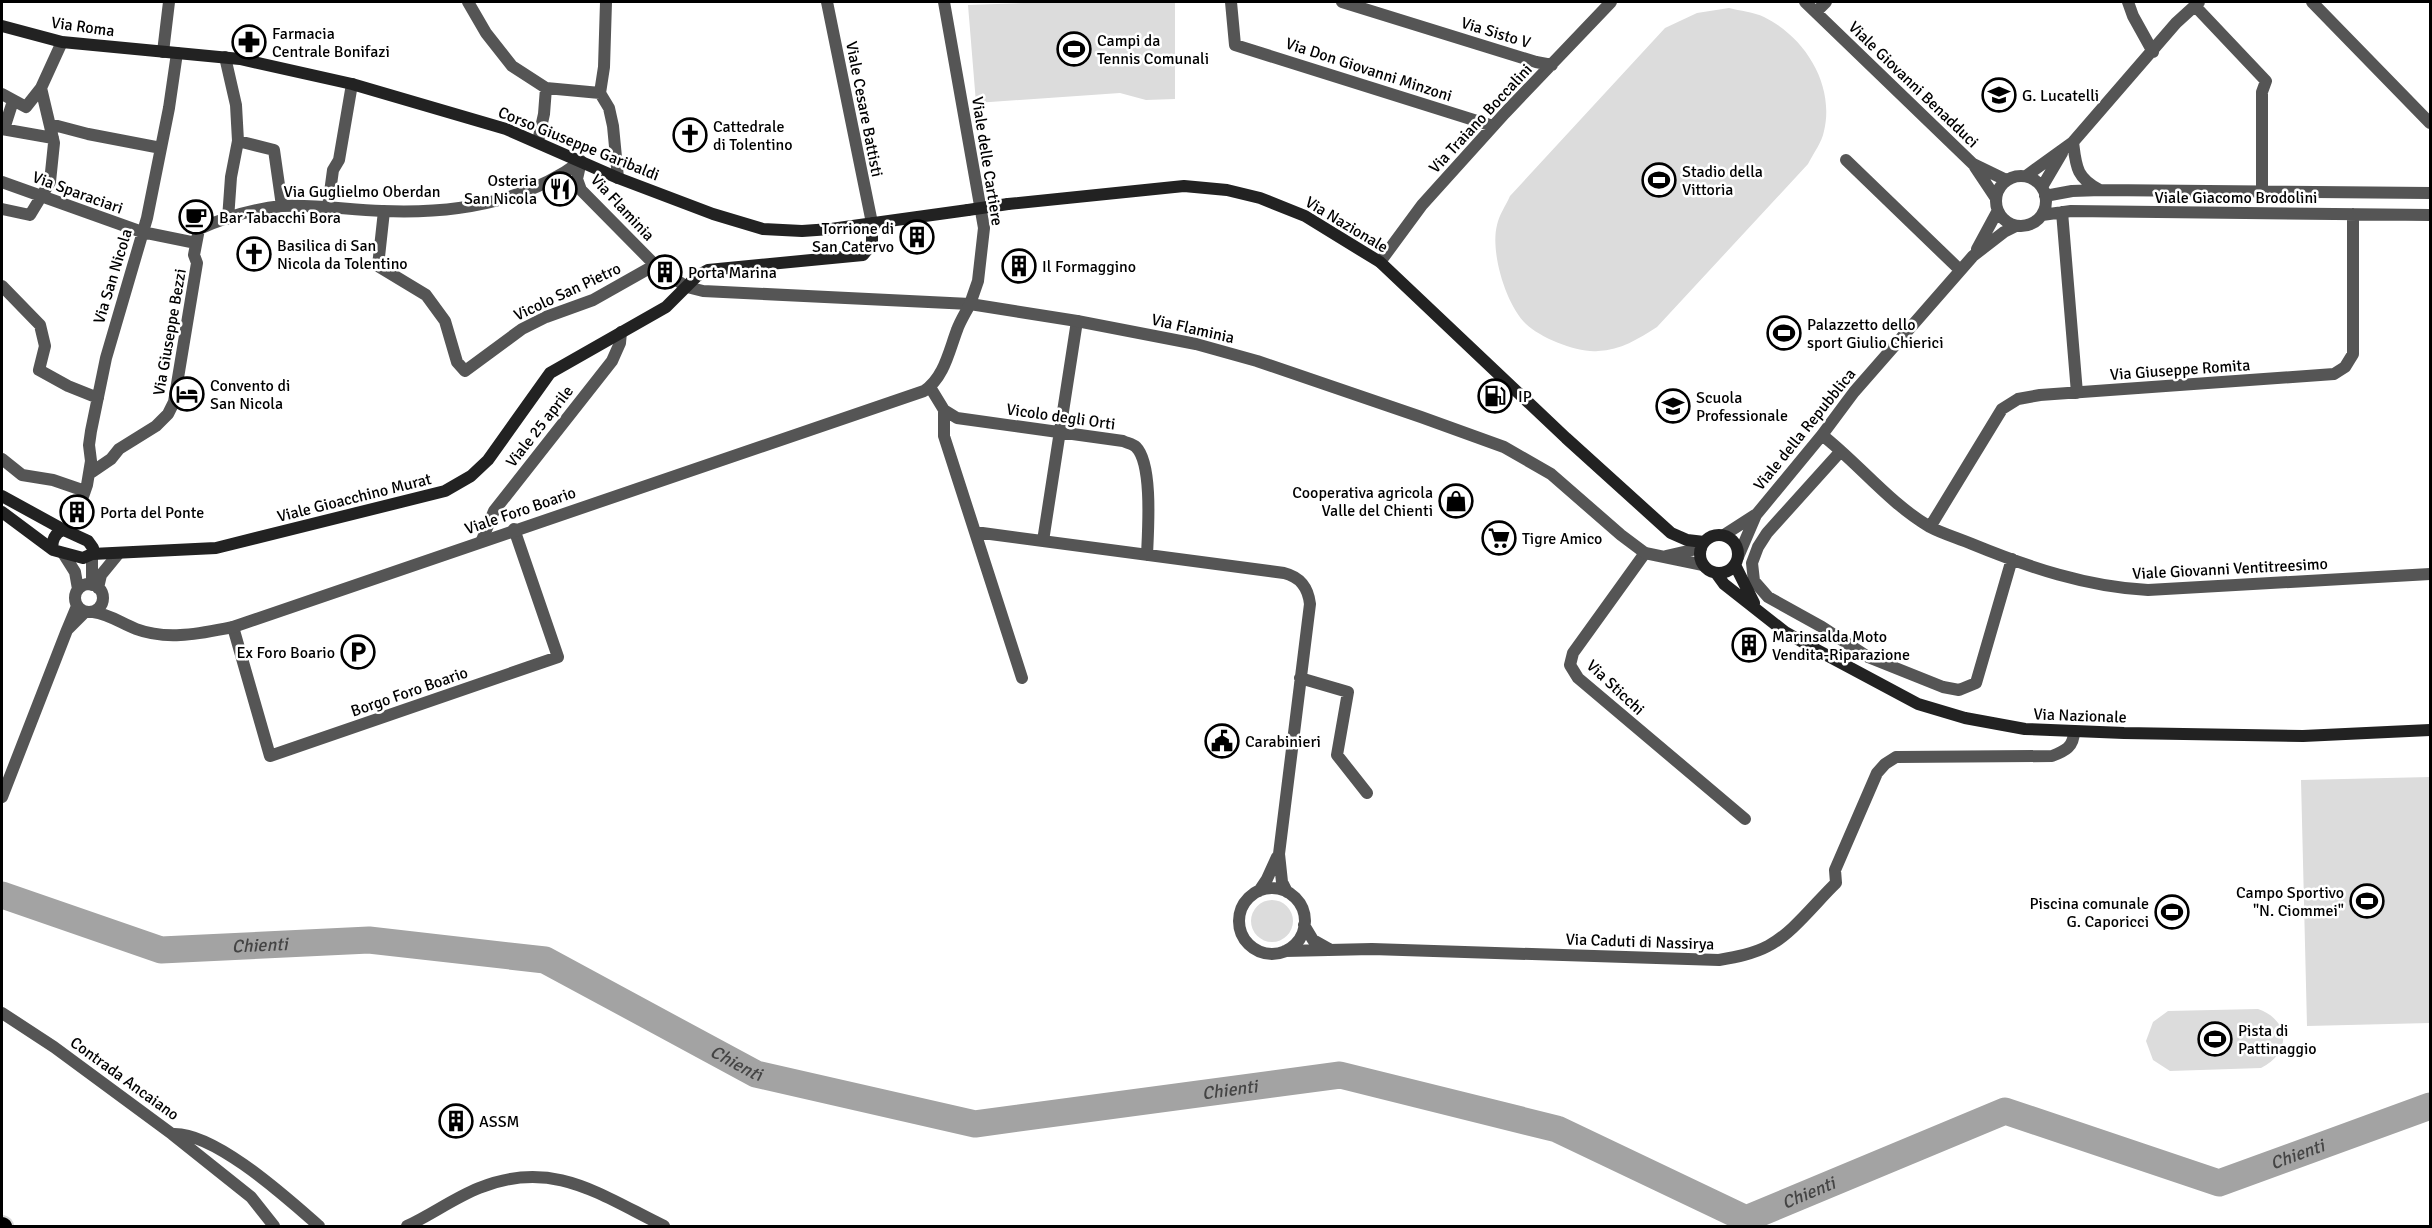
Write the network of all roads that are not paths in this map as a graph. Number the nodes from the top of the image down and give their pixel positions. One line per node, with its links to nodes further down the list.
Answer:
1 (169, 2): 17 (street)
2 (468, 2): 24 (street)
3 (606, 2): 25 (street)
4 (827, 2): 60 (street, Viale Cesare Battisti)
5 (944, 2): 70 (street, Viale delle Cartiere)
6 (1231, 2): 30 (street, Via Don Giovanni Minzoni)
7 (1342, 2): 21 (street, Via Sisto V)
8 (1611, 2): 21 (street, Via Traiano Boccalini)
9 (1805, 2): 14 (street, Viale Giovanni Benadduci)
10 (1826, 2): 14 (street)
11 (2128, 2): 18 (street)
12 (2313, 2): 28 (street)
13 (2197, 4): 18 (street); 46 (street)
14 (1816, 12): 39 (street, Viale Giovanni Benadduci)
15 (2, 26): 16 (main road, Via Roma)
16 (62, 42): 17 (main road, Via Roma); 23 (street)
17 (163, 51): 19 (main road, Via Roma)
18 (2153, 52): 35 (street)
19 (177, 53): 20 (main road, Corso Giuseppe Garibaldi); 36 (street, Via San Nicola)
20 (225, 57): 22 (main road, Corso Giuseppe Garibaldi); 33 (street)
21 (1548, 69): 30 (street, Via Traiano Boccalini)
22 (352, 84): 34 (main road, Corso Giuseppe Garibaldi); 51 (street)
23 (41, 88): 27 (street); 29 (street)
24 (546, 88): 25 (street); 34 (street)
25 (600, 93): 41 (street)
26 (2, 94): 27 (street)
27 (13, 101): 31 (street)
28 (2430, 123)
29 (50, 124): 32 (street); 36 (street)
30 (1493, 126): 65 (street, Via Traiano Boccalini)
31 (3, 129): 32 (street)
32 (53, 138): 48 (street)
33 (238, 141): 50 (street); 59 (street)
34 (538, 141): 38 (main road, Corso Giuseppe Garibaldi)
35 (2068, 146): 40 (street); 44 (street); 45 (street)
36 (161, 148): 62 (street, Via San Nicola)
37 (1846, 160): 67 (street)
38 (581, 161): 41 (main road, Corso Giuseppe Garibaldi); 53 (street, Via Guglielmo Oberdan); 66 (street, Via Flaminia)
39 (1973, 164): 42 (street, Viale Giovanni Benadduci); 49 (street)
40 (2026, 176): 42 (street); 45 (street)
41 (618, 177): 60 (main road, Corso Giuseppe Garibaldi)
42 (2006, 180): 49 (street)
43 (2, 182): 48 (street, Via Sparaciari)
44 (2101, 190): 45 (street, Viale Giacomo Brodolini); 46 (street, Viale Giacomo Brodolini)
45 (2044, 192): 58 (street)
46 (2262, 192): 47 (street, Viale Giacomo Brodolini)
47 (2430, 193)
48 (42, 196): 52 (street); 62 (street, Via Sparaciari)
49 (1995, 197): 54 (street)
50 (282, 206): 51 (street, Via Guglielmo Oberdan); 59 (street, Via Guglielmo Oberdan)
51 (328, 207): 53 (street, Via Guglielmo Oberdan)
52 (2, 209)
53 (384, 211): 66 (street, Vicolo San Pietro)
54 (1997, 212): 61 (street); 64 (street, Viale della Repubblica)
55 (2062, 212): 56 (street, Viale Giacomo Brodolini); 58 (street, Viale Giacomo Brodolini); 74 (street)
56 (2353, 214): 57 (street, Viale Giacomo Brodolini); 74 (street, Via Giuseppe Romita)
57 (2430, 214)
58 (2042, 215): 61 (street)
59 (228, 219): 63 (street, Via Guglielmo Oberdan)
60 (872, 223): 65 (main road, Via Nazionale, bridge); 69 (main road, Viale Gioacchino Murat)
61 (2016, 226): 64 (street, Viale della Repubblica)
62 (142, 232): 63 (street, Via Sparaciari); 75 (street, Via San Nicola)
63 (196, 243): 81 (street, Via Giuseppe Bezzi)
64 (1973, 256): 67 (street, Viale della Repubblica)
65 (1380, 262): 93 (main road, Via Nazionale)
66 (661, 270): 69 (street, Via Flaminia)
67 (1960, 270): 78 (street, Viale della Repubblica)
68 (2, 286): 75 (street)
69 (687, 287): 70 (street, Via Flaminia); 72 (main road, Viale Gioacchino Murat)
70 (970, 304): 71 (street, Via Flaminia); 73 (street, Viale delle Cartiere)
71 (1077, 321): 77 (street); 95 (street, Via Flaminia)
72 (621, 332): 91 (street, Viale 25 aprile); 97 (main road, Viale Gioacchino Murat)
73 (930, 387): 76 (street); 87 (street, Viale Foro Boario)
74 (2077, 393): 86 (street, Via Giuseppe Romita)
75 (98, 398): 81 (street, Via San Nicola)
76 (944, 410): 77 (street, Vicolo degli Orti); 89 (street)
77 (1060, 432): 92 (street); 98 (street, Vicolo degli Orti)
78 (1822, 435): 79 (street, Viale Giovanni Ventitreesimo); 85 (street, Viale della Repubblica)
79 (1840, 452): 86 (street, Viale Giovanni Ventitreesimo); 100 (street)
80 (2, 459): 82 (street)
81 (89, 474): 82 (street, Via San Nicola)
82 (85, 490): 88 (street, Via San Nicola)
83 (2, 496): 88 (main road)
84 (2, 512): 94 (main road)
85 (1756, 514): 90 (street, Viale della Repubblica); 101 (street, Viale della Repubblica)
86 (1930, 527): 100 (street, Viale Giovanni Ventitreesimo)
87 (514, 529): 91 (street, Viale Foro Boario); 110 (street, Borgo Foro Boario)
88 (66, 530): 94 (main road); 96 (main road)
89 (975, 532): 92 (street); 111 (street)
90 (1724, 535): 93 (main road); 101 (main road)
91 (482, 540): 110 (street, Viale Foro Boario)
92 (1043, 541): 98 (street)
93 (1702, 545): 99 (street, Via Flaminia); 102 (main road)
94 (58, 552): 96 (main road, Viale Gioacchino Murat); 105 (street)
95 (1645, 552): 99 (street, Via Flaminia); 117 (street, Via Sticchi)
96 (92, 554): 97 (main road, Viale Gioacchino Murat); 106 (street)
97 (119, 554): 106 (street)
98 (1147, 555): 112 (street)
99 (1665, 557): 102 (street, Via Flaminia)
100 (2012, 559): 104 (street, Viale Giovanni Ventitreesimo)
101 (1736, 561): 103 (main road); 108 (main road, Via Nazionale)
102 (1703, 565): 103 (main road)
103 (1716, 573): 108 (main road, Via Nazionale)
104 (2430, 574)
105 (78, 589): 106 (street); 107 (street)
106 (97, 591): 107 (street); 109 (street, Viale Foro Boario)
107 (85, 610): 109 (street, Viale Foro Boario); 116 (street)
108 (1758, 610): 114 (main road, Via Nazionale)
109 (119, 620): 110 (street, Viale Foro Boario)
110 (233, 627)
111 (1022, 678)
112 (1300, 678): 115 (street); 118 (street)
113 (2430, 730): 114 (main road, Via Nazionale)
114 (2074, 731): 122 (street, Via Caduti di Nassirya)
115 (1367, 793)
116 (2, 797)
117 (1745, 819)
118 (1279, 854): 119 (street); 120 (street)
119 (1259, 891): 120 (street); 123 (street)
120 (1287, 892): 121 (street)
121 (1304, 925): 122 (street); 123 (street)
122 (1330, 949): 123 (street, Via Caduti di Nassirya)
123 (1285, 951)
124 (2, 1013): 125 (street, Contrada Ancaiano)
125 (172, 1134): 126 (street); 127 (street, Contrada Ancaiano)
126 (274, 1227)
127 (319, 1227)
128 (406, 1227): 129 (street)
129 (664, 1227)

